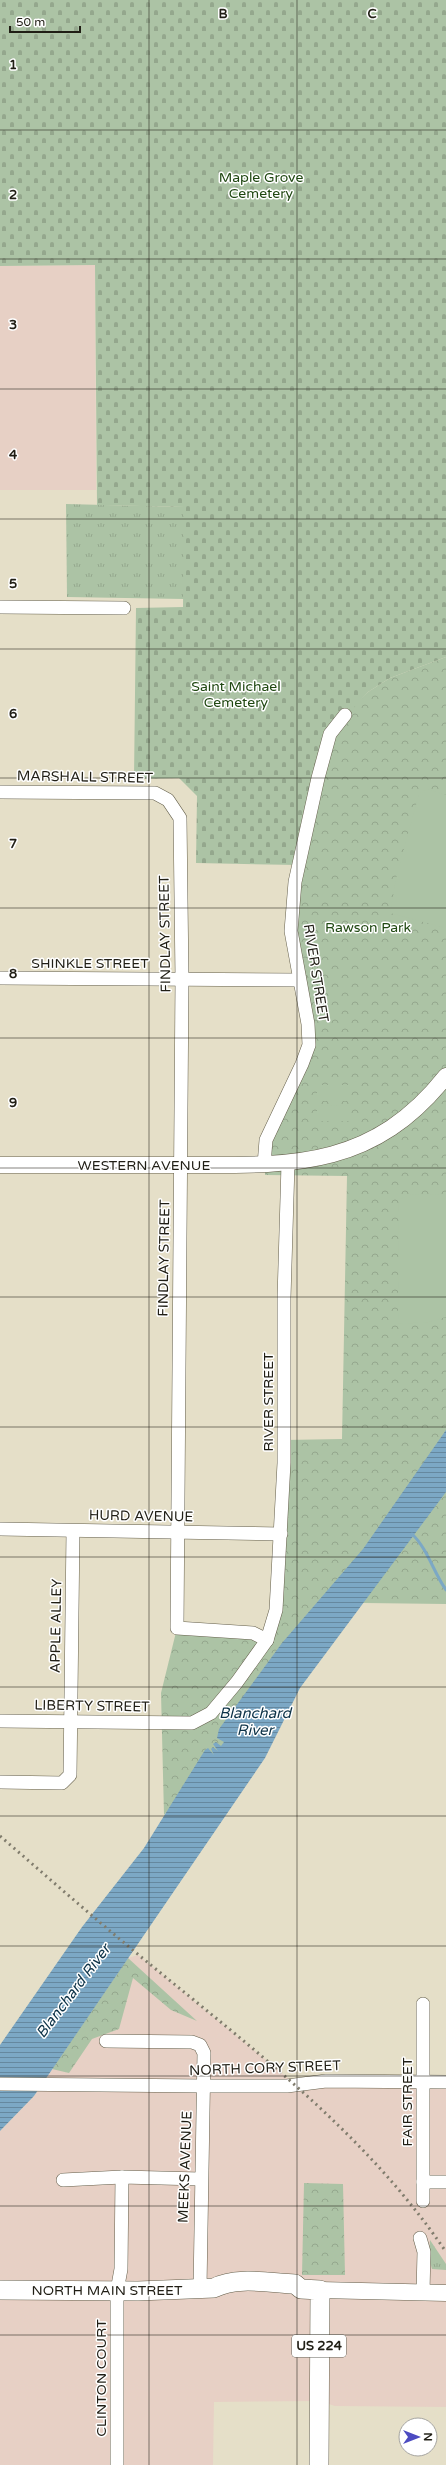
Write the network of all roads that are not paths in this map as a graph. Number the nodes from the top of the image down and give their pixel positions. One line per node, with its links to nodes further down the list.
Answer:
1 (0, 607): 2 (street)
2 (124, 608)
3 (345, 715): 8 (street, RIVER STREET)
4 (0, 792): 5 (street, MARSHALL STREET)
5 (168, 800): 7 (street, FINDLAY STREET)
6 (0, 978): 7 (street, SHINKLE STREET)
7 (182, 979): 8 (street, SHINKLE STREET); 12 (street, FINDLAY STREET)
8 (299, 980): 13 (street, RIVER STREET)
9 (446, 1076): 10 (main road, WESTERN AVENUE)
10 (288, 1164): 13 (main road, WESTERN AVENUE); 17 (street, RIVER STREET)
11 (0, 1165): 12 (main road, WESTERN AVENUE)
12 (181, 1165): 13 (main road, WESTERN AVENUE); 16 (street, FINDLAY STREET)
13 (264, 1165)
14 (0, 1529): 15 (street, HURD AVENUE)
15 (73, 1531): 16 (street, HURD AVENUE); 20 (street, APPLE ALLEY)
16 (177, 1533): 17 (street, HURD AVENUE); 18 (street, FINDLAY STREET)
17 (281, 1534): 18 (street, RIVER STREET)
18 (267, 1640): 20 (street, LIBERTY STREET)
19 (0, 1721): 20 (street, LIBERTY STREET)
20 (71, 1722): 21 (street, APPLE ALLEY)
21 (0, 1782)
22 (423, 2004): 24 (street, FAIR STREET)
23 (106, 2041): 27 (street, MEEKS AVENUE)
24 (422, 2081): 25 (street, NORTH CORY STREET); 27 (street, NORTH CORY STREET); 31 (street, FAIR STREET)
25 (446, 2082)
26 (0, 2084): 27 (street, NORTH CORY STREET)
27 (204, 2086): 30 (street, MEEKS AVENUE)
28 (122, 2177): 29 (street); 30 (street); 38 (street, CLINTON COURT)
29 (63, 2180)
30 (200, 2180): 35 (street, MEEKS AVENUE)
31 (423, 2182): 32 (street); 33 (street, FAIR STREET)
32 (446, 2182)
33 (423, 2201)
34 (420, 2238): 39 (street)
35 (207, 2288): 37 (highway, NORTH MAIN STREET); 38 (highway, NORTH MAIN STREET)
36 (0, 2290): 38 (highway, NORTH MAIN STREET)
37 (320, 2290): 39 (main road, NORTH MAIN STREET); 42 (highway, US 224)
38 (117, 2291): 41 (street, CLINTON COURT)
39 (423, 2292): 40 (main road, NORTH MAIN STREET)
40 (446, 2293)
41 (117, 2465)
42 (319, 2465)

